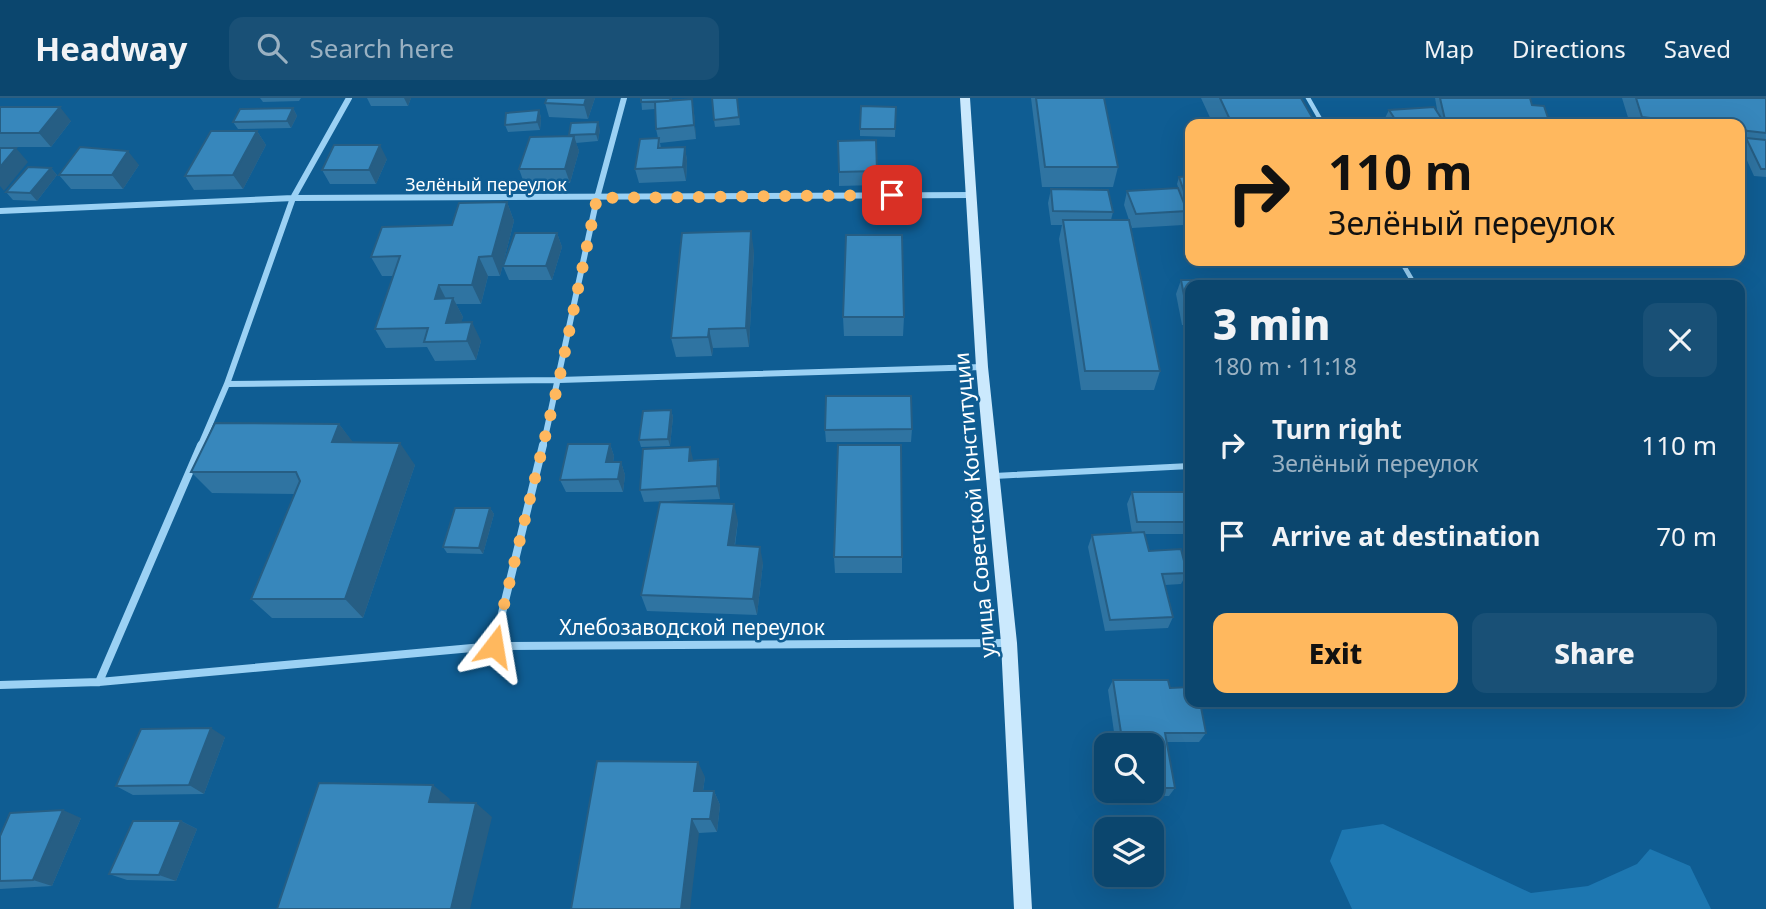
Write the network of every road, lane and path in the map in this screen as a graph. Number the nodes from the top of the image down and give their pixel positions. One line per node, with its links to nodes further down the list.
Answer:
1 (349, 98): 7 (street)
2 (624, 98): 8 (street)
3 (965, 98): 6 (main road, улица Советской Конституции)
4 (1308, 98): 5 (lane)
5 (1320, 119)
6 (972, 195): 8 (street, Зелёный переулок); 10 (main road, улица Советской Конституции)
7 (293, 198): 8 (street, Зелёный переулок); 9 (street, Зелёный переулок); 12 (street)
8 (597, 198): 11 (street)
9 (0, 211)
10 (982, 367): 11 (street); 14 (main road, улица Советской Конституции)
11 (559, 380): 12 (street); 16 (street)
12 (227, 384): 17 (street)
13 (1185, 466): 14 (lane)
14 (992, 476): 15 (main road, улица Советской Конституции)
15 (1009, 643): 16 (street, Хлебозаводской переулок); 19 (main road, улица Советской Конституции)
16 (494, 646): 17 (street, Хлебозаводской переулок)
17 (100, 682): 18 (street, Хлебозаводской переулок)
18 (0, 685)
19 (1023, 909)

